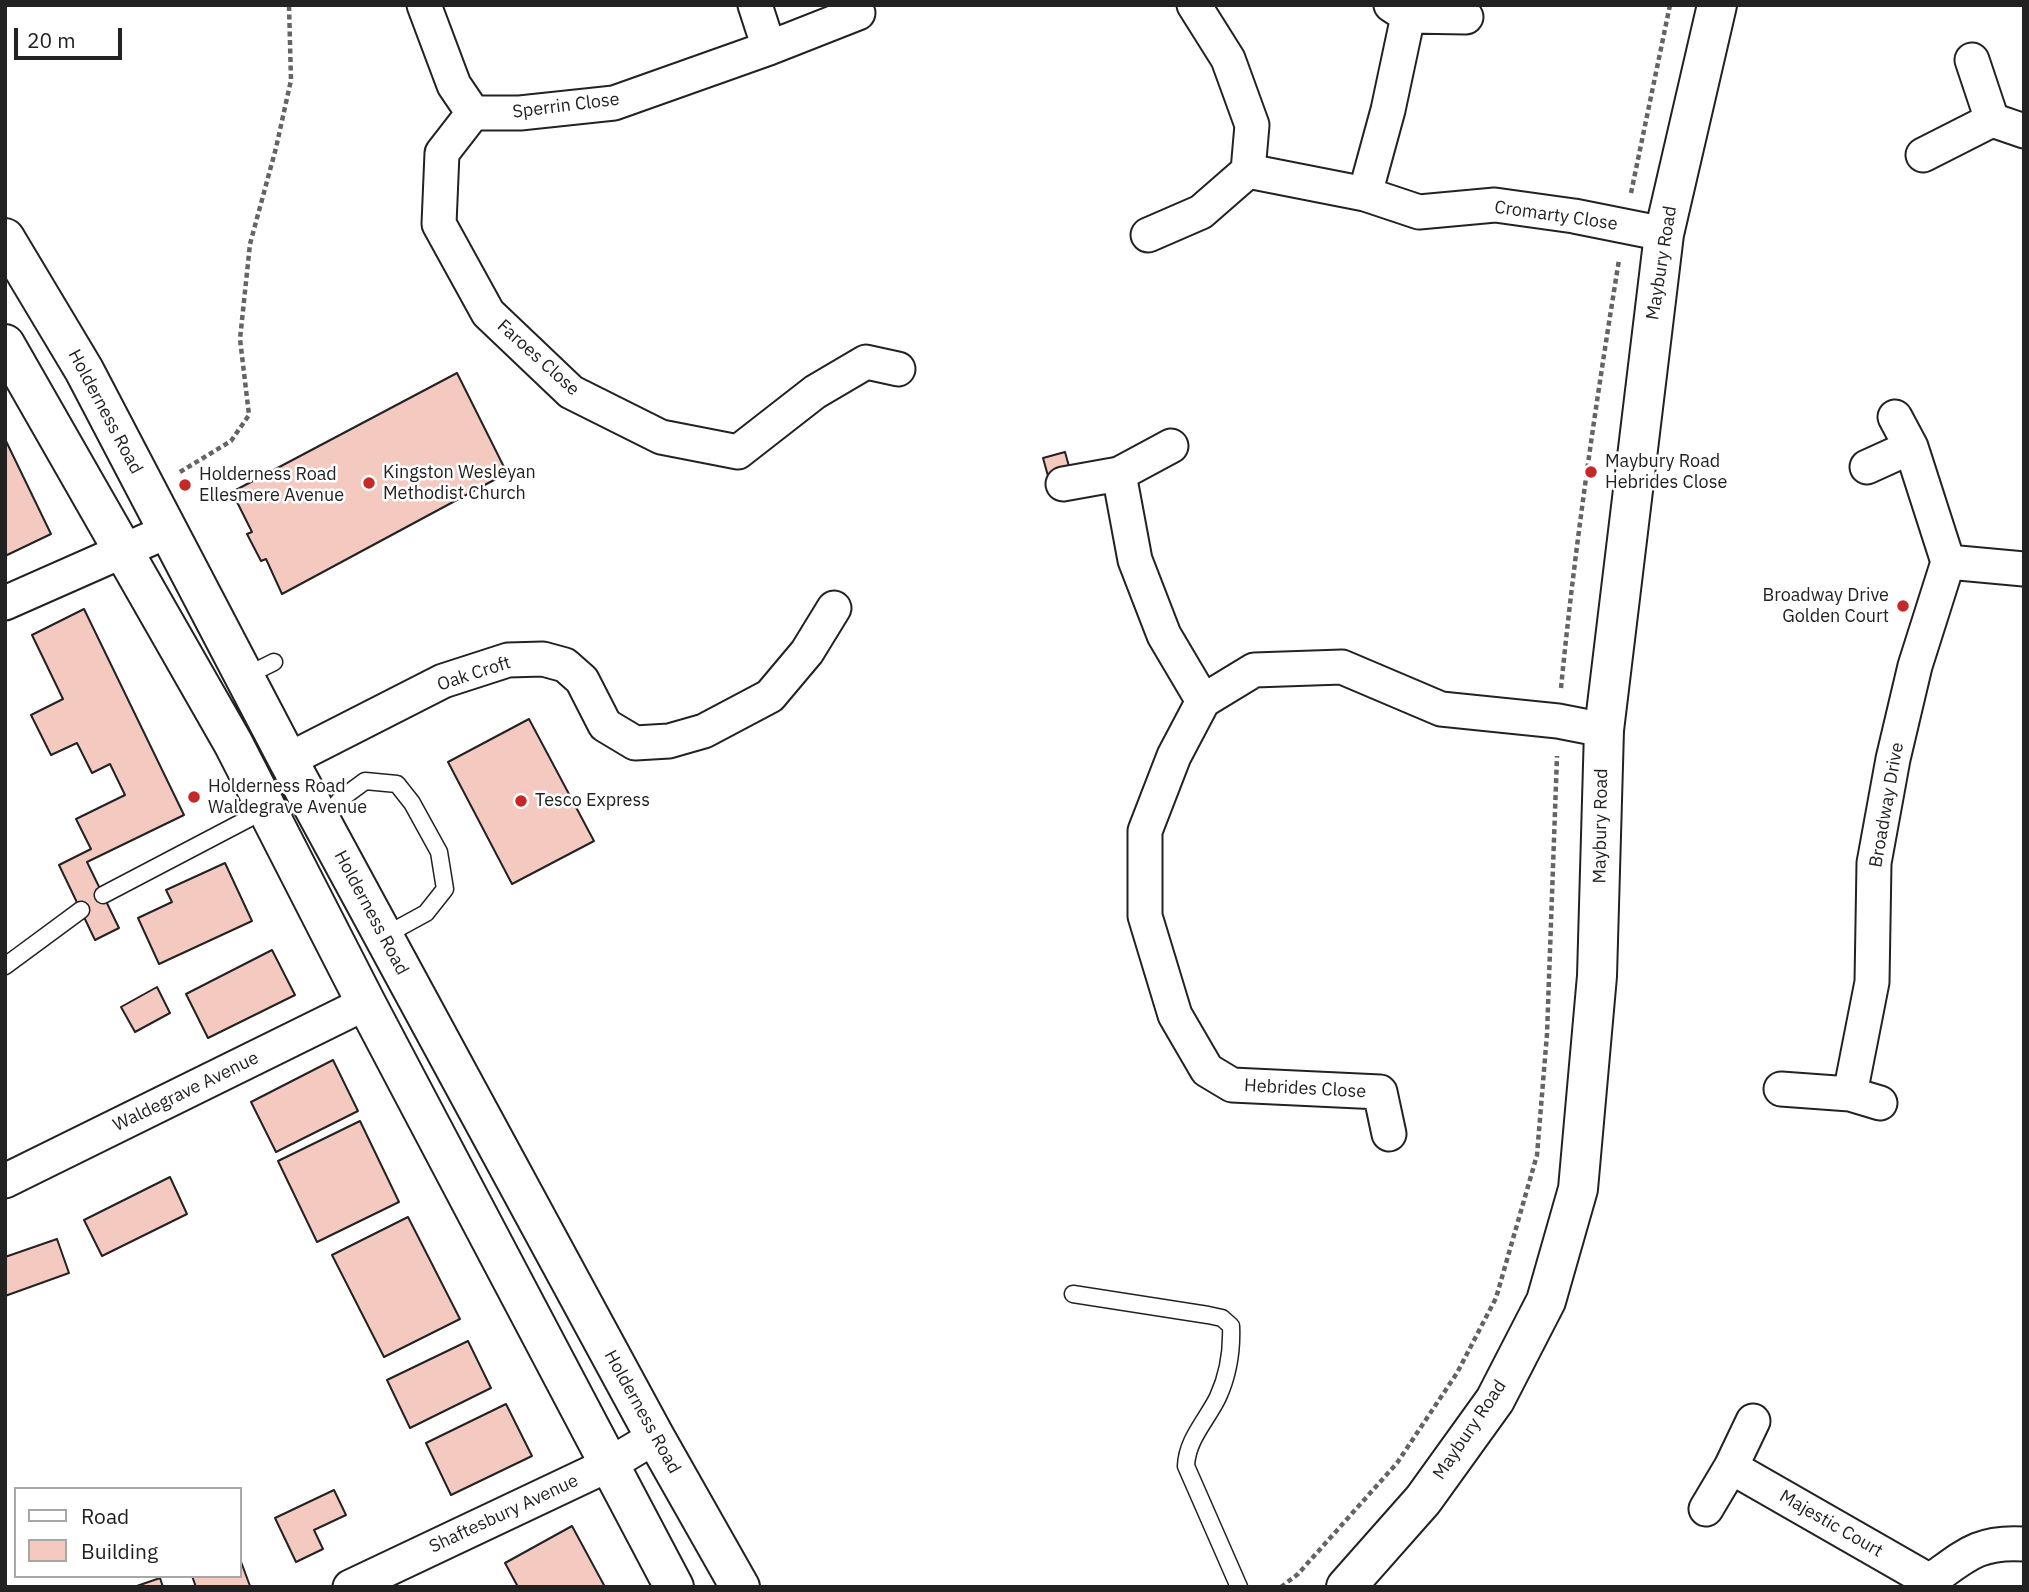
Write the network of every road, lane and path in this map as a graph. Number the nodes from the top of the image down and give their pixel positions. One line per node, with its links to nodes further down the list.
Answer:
1 (289, 5): 30 (path)
2 (424, 5): 12 (street)
3 (755, 5): 10 (street)
4 (1194, 5): 16 (street)
5 (1670, 5): 18 (path)
6 (1717, 5): 20 (main road, Maybury Road)
7 (1399, 10): 9 (street); 17 (street)
8 (858, 13): 10 (street, Sperrin Close)
9 (1466, 17)
10 (769, 48): 12 (street, Sperrin Close)
11 (1972, 60): 13 (street)
12 (473, 113): 23 (street, Faroes Close)
13 (1992, 120): 14 (street); 15 (street)
14 (2024, 131)
15 (1923, 155)
16 (1248, 171): 17 (street, Cromarty Close); 19 (street)
17 (1366, 194): 18 (street, Cromarty Close)
18 (1624, 226): 20 (street, Cromarty Close); 38 (path)
19 (1171, 234)
20 (1664, 234): 39 (main road, Maybury Road)
21 (5, 238): 30 (main road, Holderness Road)
22 (5, 344): 32 (main road)
23 (898, 369)
24 (1895, 417): 26 (street)
25 (1171, 446): 28 (street)
26 (1911, 447): 27 (street); 33 (street)
27 (1867, 467)
28 (1119, 474): 29 (street); 37 (street)
29 (1063, 484)
30 (148, 492): 31 (main road, Holderness Road)
31 (168, 531): 32 (street); 40 (main road, Holderness Road)
32 (125, 551): 35 (street); 41 (main road)
33 (1948, 562): 34 (street); 48 (street, Broadway Drive)
34 (2024, 569)
35 (5, 603)
36 (837, 603): 40 (street, Oak Croft)
37 (1203, 701): 38 (street); 49 (street, Hebrides Close)
38 (1558, 721): 39 (street); 63 (path)
39 (1604, 730): 64 (main road, Maybury Road)
40 (288, 760): 42 (main road, Holderness Road)
41 (267, 809): 43 (lane); 47 (main road)
42 (321, 821): 45 (main road, Holderness Road); 45 (lane)
43 (103, 895)
44 (81, 911): 46 (lane)
45 (384, 936): 53 (main road, Holderness Road)
46 (5, 966)
47 (366, 1003): 50 (street, Waldegrave Avenue); 54 (main road)
48 (1781, 1089)
49 (1389, 1134)
50 (5, 1181)
51 (1073, 1294): 62 (lane)
52 (1753, 1421): 55 (street)
53 (655, 1437): 54 (street, Shaftesbury Avenue); 61 (main road, Holderness Road)
54 (610, 1464): 59 (street, Shaftesbury Avenue); 60 (main road)
55 (1731, 1467): 56 (street); 58 (street, Majestic Court)
56 (1706, 1509)
57 (2024, 1544): 58 (street)
58 (1929, 1584)
59 (351, 1587)
60 (674, 1587)
61 (740, 1587)
62 (1239, 1587)
63 (1281, 1587)
64 (1346, 1587)

